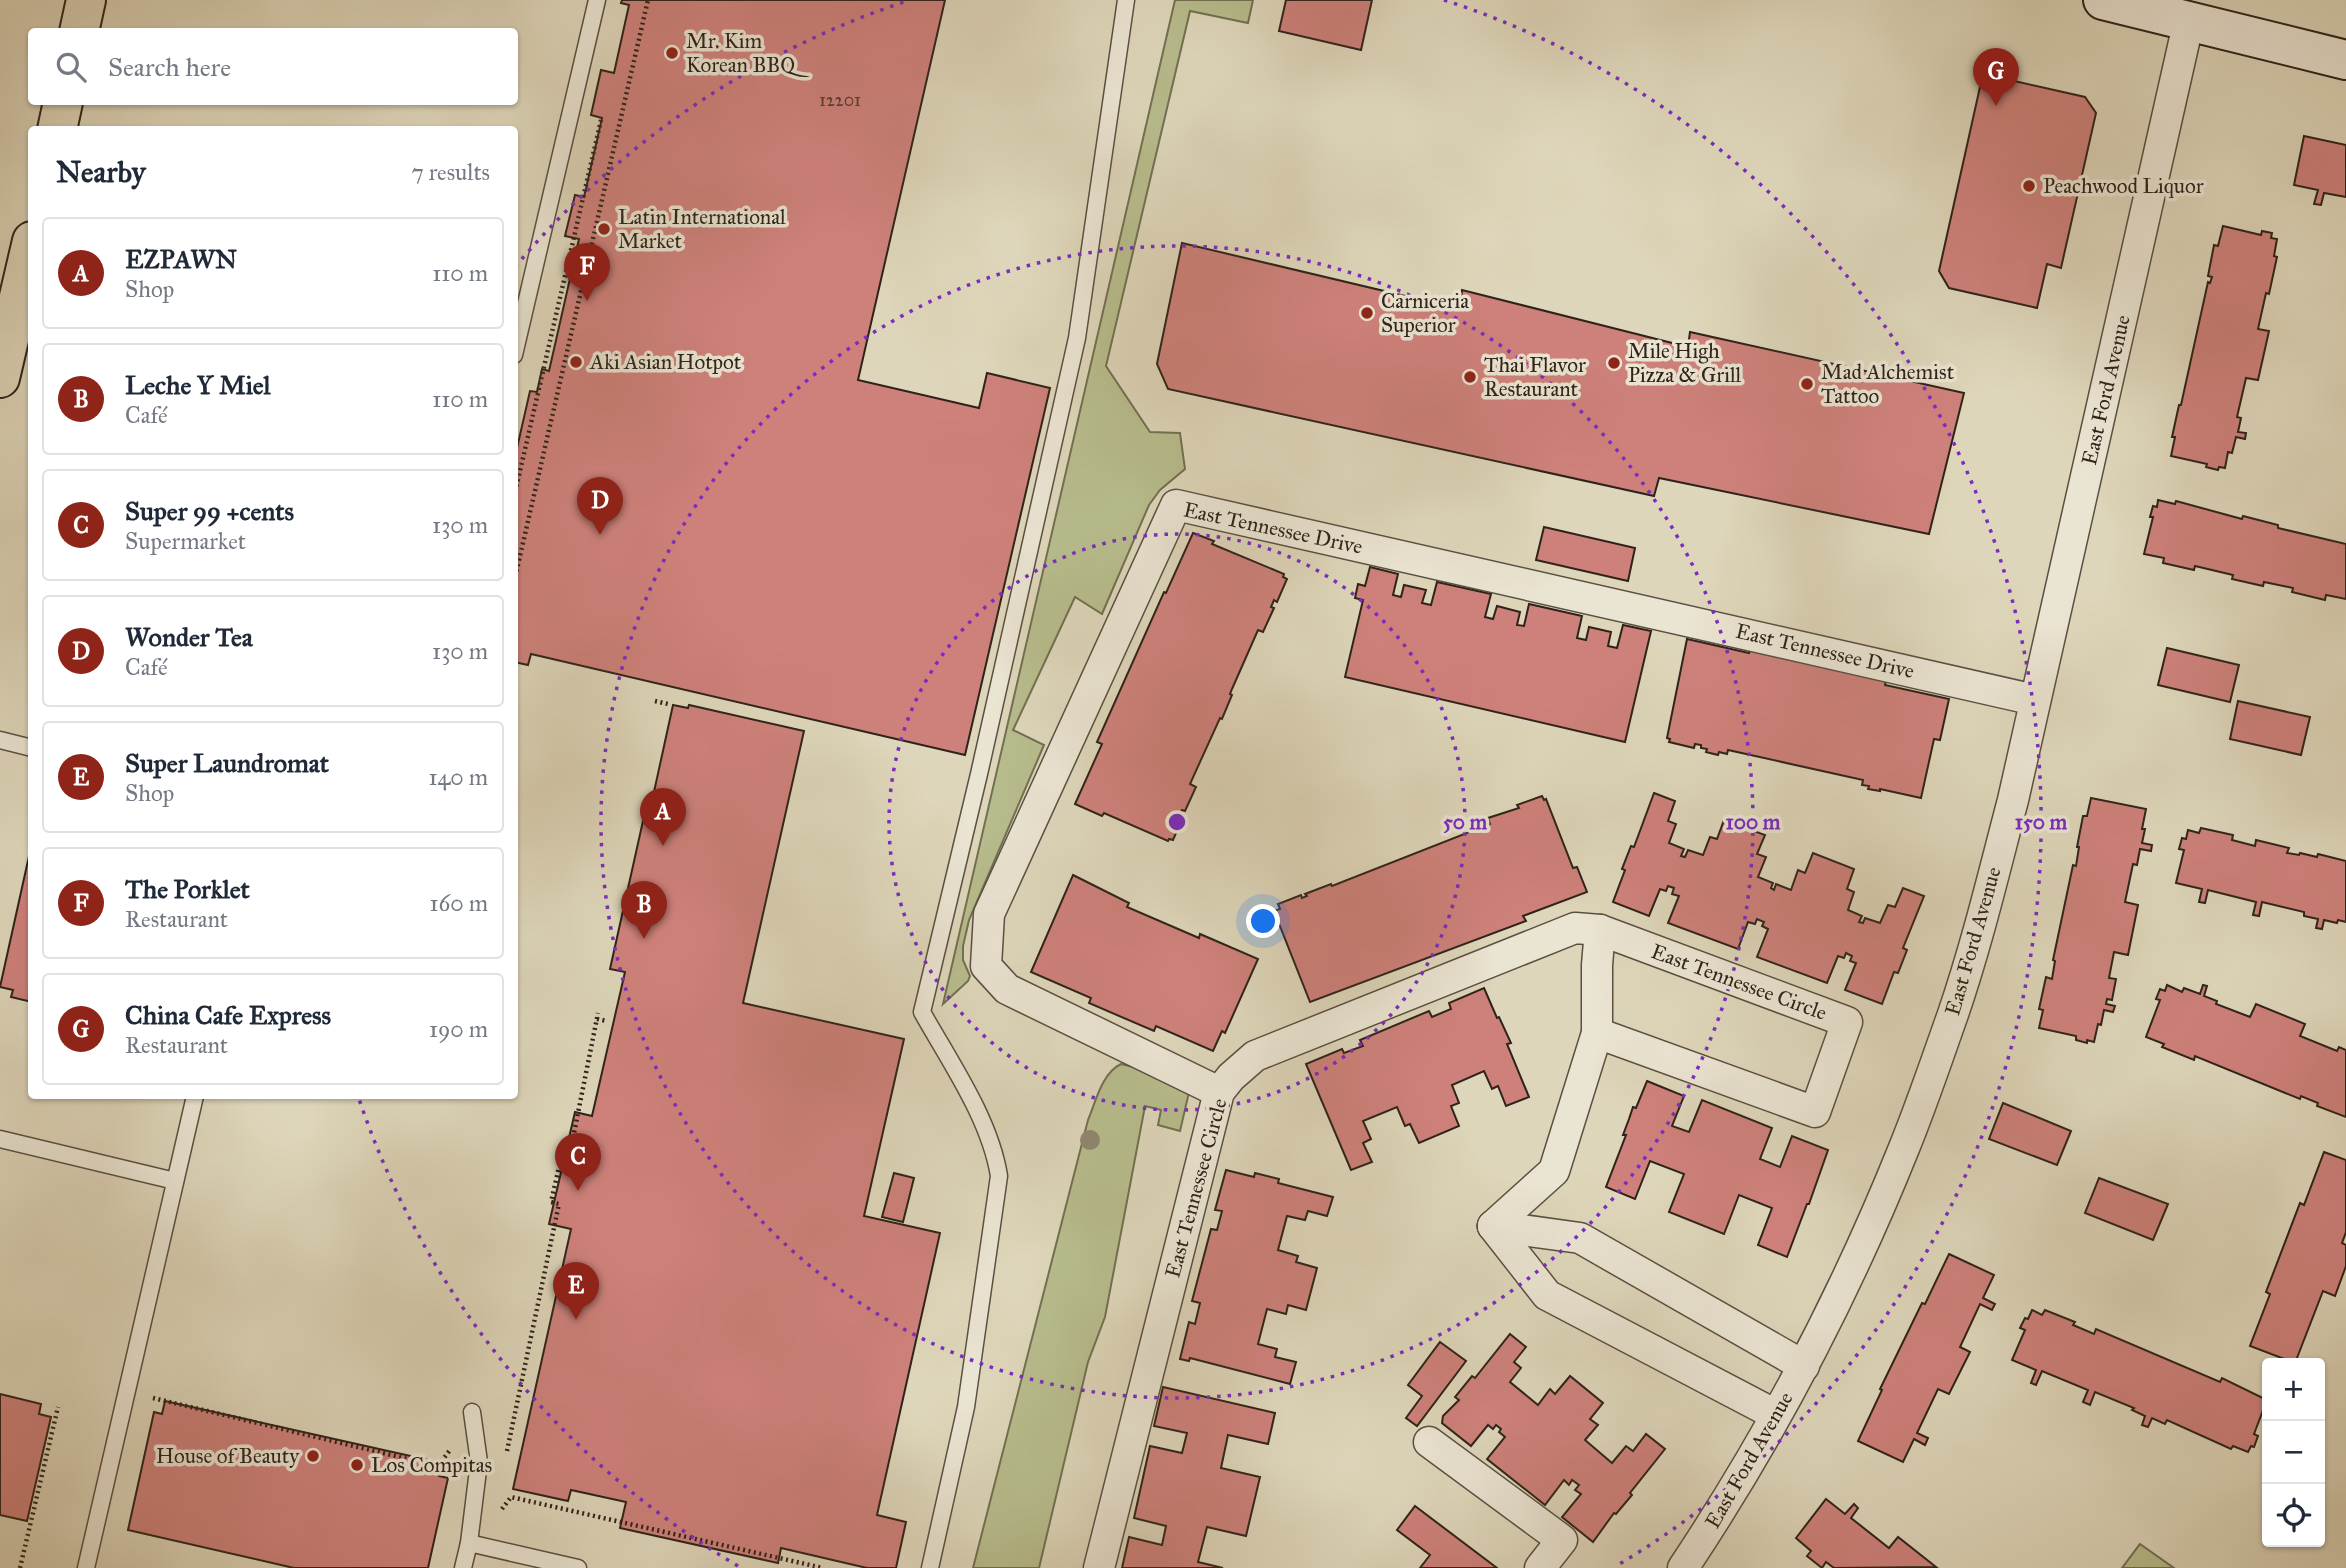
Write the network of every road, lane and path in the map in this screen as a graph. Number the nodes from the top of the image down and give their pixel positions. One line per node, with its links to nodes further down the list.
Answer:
1 (86, 0): 7 (main road)
2 (597, 0): 13 (lane)
3 (648, 0): 16 (path)
4 (1126, 0): 45 (lane)
5 (2103, 0): 6 (main road)
6 (2189, 20): 8 (main road); 17 (street, East Ford Avenue)
7 (80, 28)
8 (2346, 60)
9 (62, 105): 11 (main road)
10 (601, 116): 15 (path)
11 (58, 126)
12 (28, 258): 14 (main road)
13 (518, 338)
14 (0, 379)
15 (518, 479)
16 (518, 565)
17 (2035, 700): 25 (street, East Tennessee Drive); 30 (street, East Ford Avenue)
18 (655, 701): 19 (path)
19 (668, 704)
20 (0, 740): 21 (lane)
21 (28, 747)
22 (1600, 930): 24 (street); 24 (street, East Tennessee Circle); 25 (street, East Tennessee Circle)
23 (607, 1021): 36 (path)
24 (1597, 1033): 29 (street)
25 (1219, 1092): 46 (street, East Tennessee Circle)
26 (194, 1099): 28 (lane)
27 (0, 1139): 28 (lane)
28 (175, 1181): 41 (lane)
29 (1493, 1226): 30 (street); 34 (street)
30 (1804, 1366): 34 (street, East Ford Avenue)
31 (153, 1398): 37 (path)
32 (58, 1407): 40 (path)
33 (472, 1412): 39 (lane)
34 (1776, 1415): 48 (street, East Ford Avenue)
35 (1429, 1442): 47 (street)
36 (506, 1452)
37 (451, 1469)
38 (497, 1515): 44 (path)
39 (469, 1543): 42 (lane); 43 (lane)
40 (20, 1568)
41 (86, 1568)
42 (463, 1568)
43 (578, 1568)
44 (823, 1568)
45 (930, 1568)
46 (1098, 1568)
47 (1540, 1568)
48 (1683, 1568)

